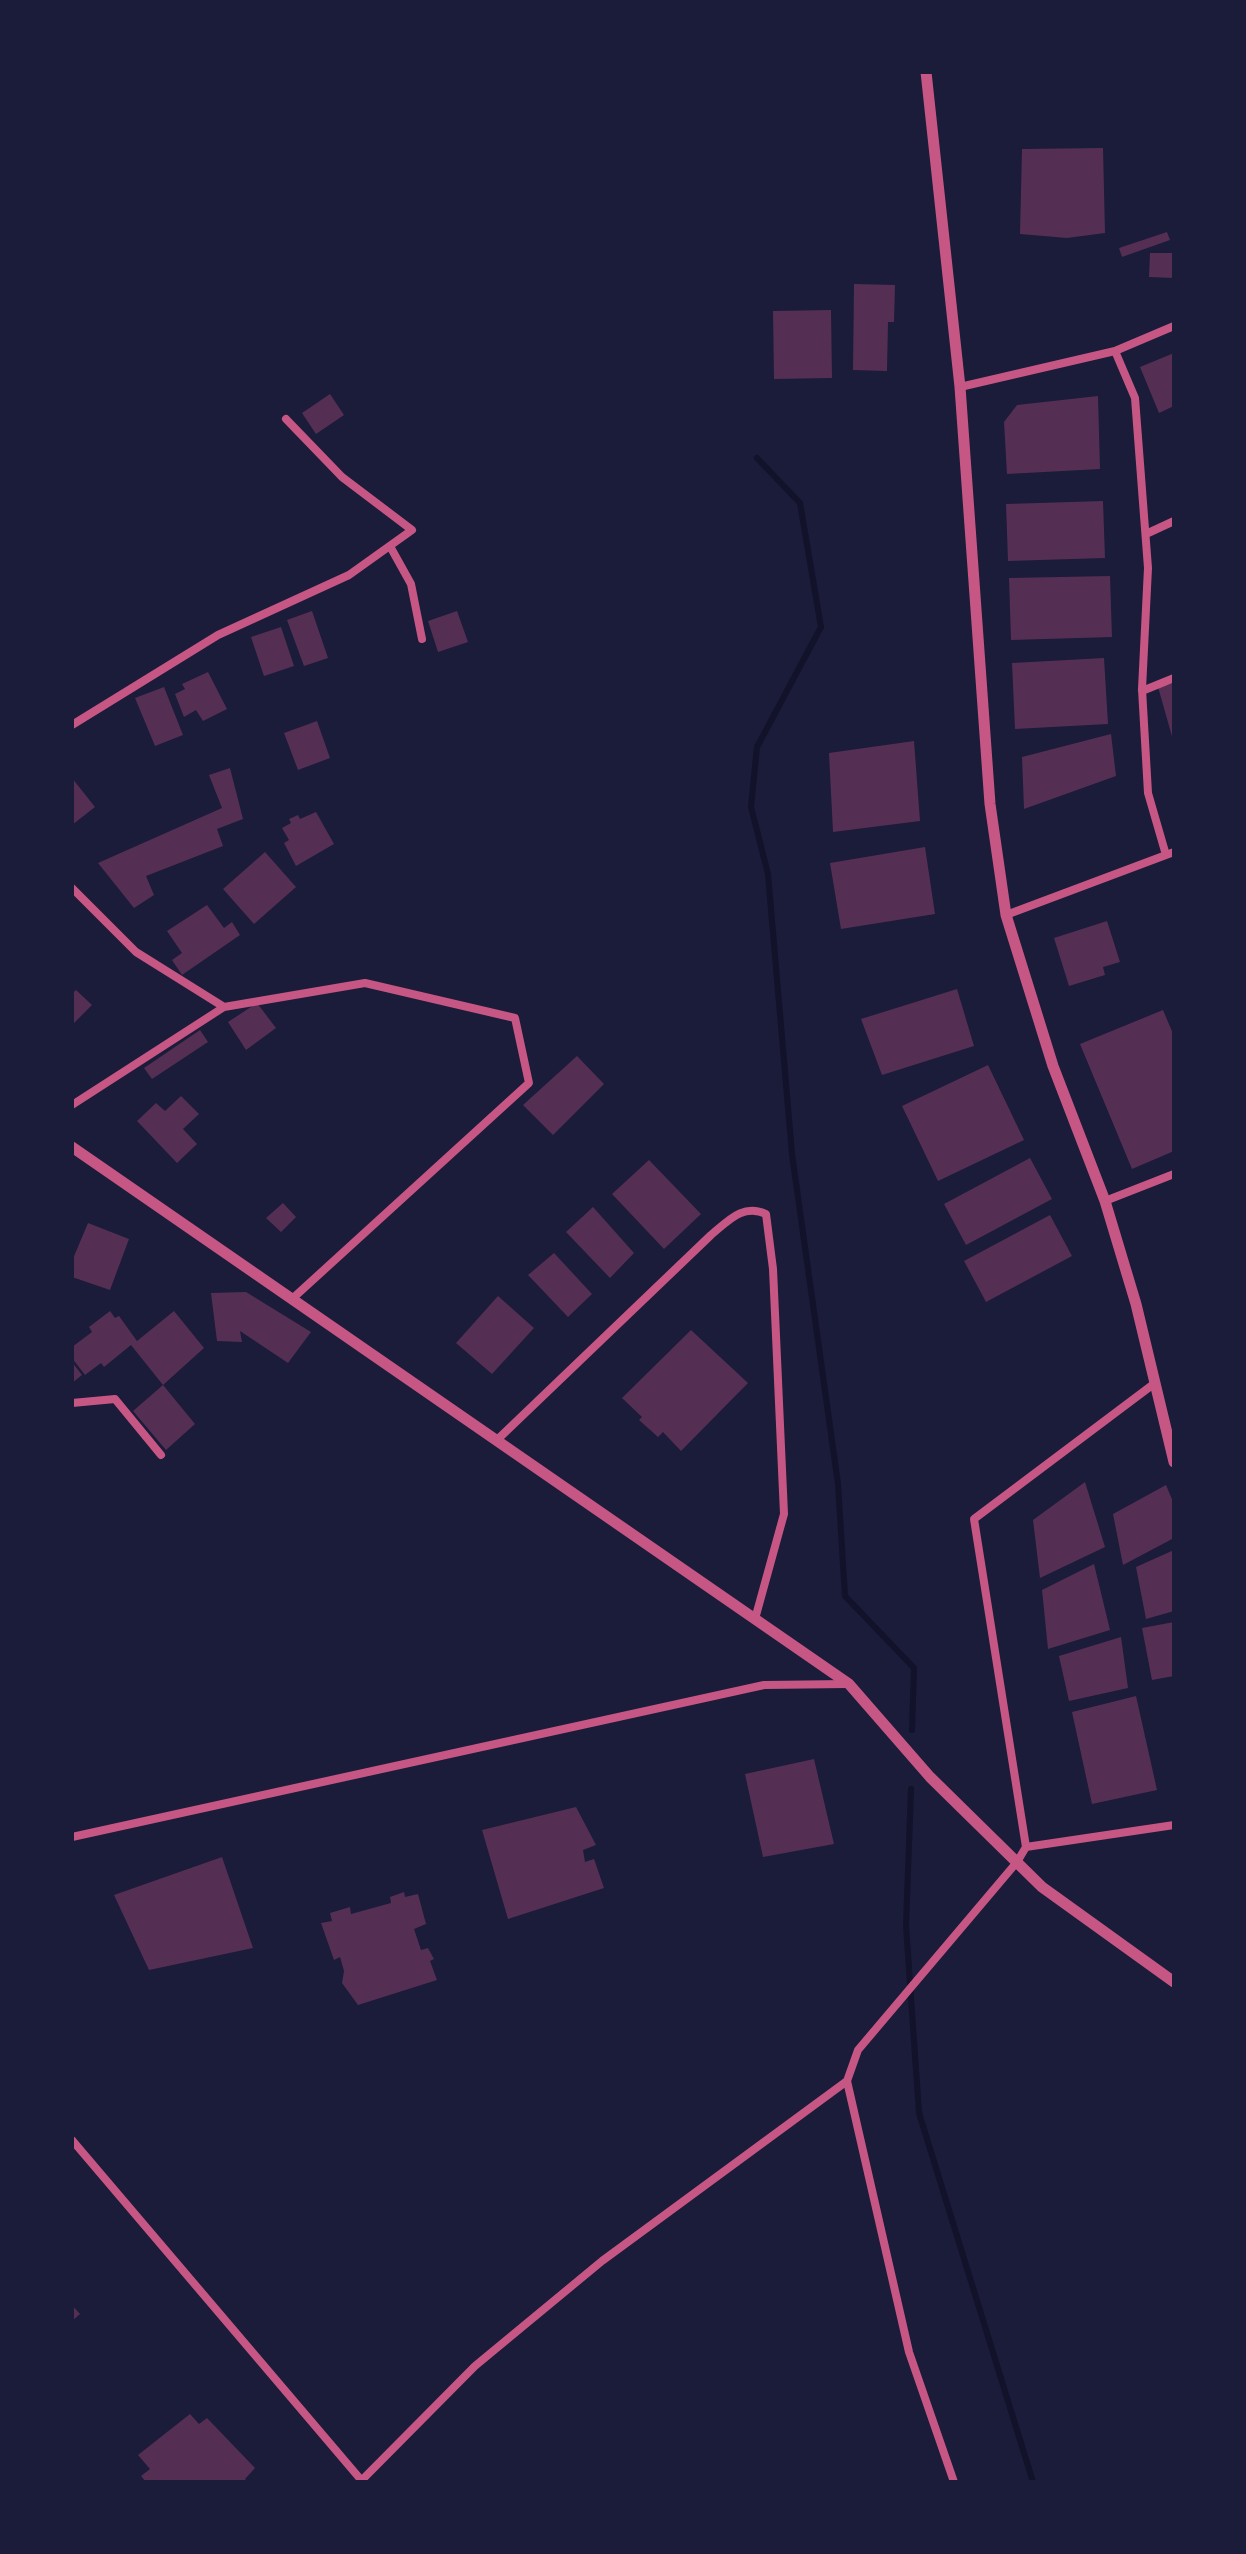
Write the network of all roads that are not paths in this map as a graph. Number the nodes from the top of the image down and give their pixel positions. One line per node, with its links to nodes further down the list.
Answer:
1 (926, 72): 4 (street)
2 (1174, 326): 3 (street)
3 (1115, 351): 4 (street); 7 (street)
4 (960, 387): 15 (street)
5 (286, 419): 8 (street)
6 (1174, 521): 7 (street)
7 (1146, 534): 11 (street)
8 (391, 548): 9 (street); 12 (street)
9 (422, 639)
10 (1174, 678): 11 (street)
11 (1142, 691): 13 (street)
12 (72, 725)
13 (1170, 854): 15 (street)
14 (72, 888): 16 (street)
15 (1006, 915): 20 (street)
16 (224, 1007): 17 (street); 21 (street)
17 (72, 1105)
18 (72, 1147): 21 (street)
19 (1174, 1174): 20 (street)
20 (1105, 1201): 22 (street)
21 (292, 1299): 24 (street)
22 (1155, 1383): 26 (street); 31 (street)
23 (72, 1403): 25 (street)
24 (497, 1440): 27 (street); 27 (street)
25 (161, 1455)
26 (1174, 1462)
27 (755, 1619): 28 (street)
28 (849, 1684): 30 (street); 32 (street)
29 (1174, 1825): 31 (street)
30 (72, 1837)
31 (1026, 1847): 32 (street)
32 (1017, 1862): 33 (street); 34 (street)
33 (1174, 1982)
34 (847, 2081): 36 (street); 37 (street)
35 (72, 2140): 36 (street)
36 (361, 2481)
37 (954, 2482)

